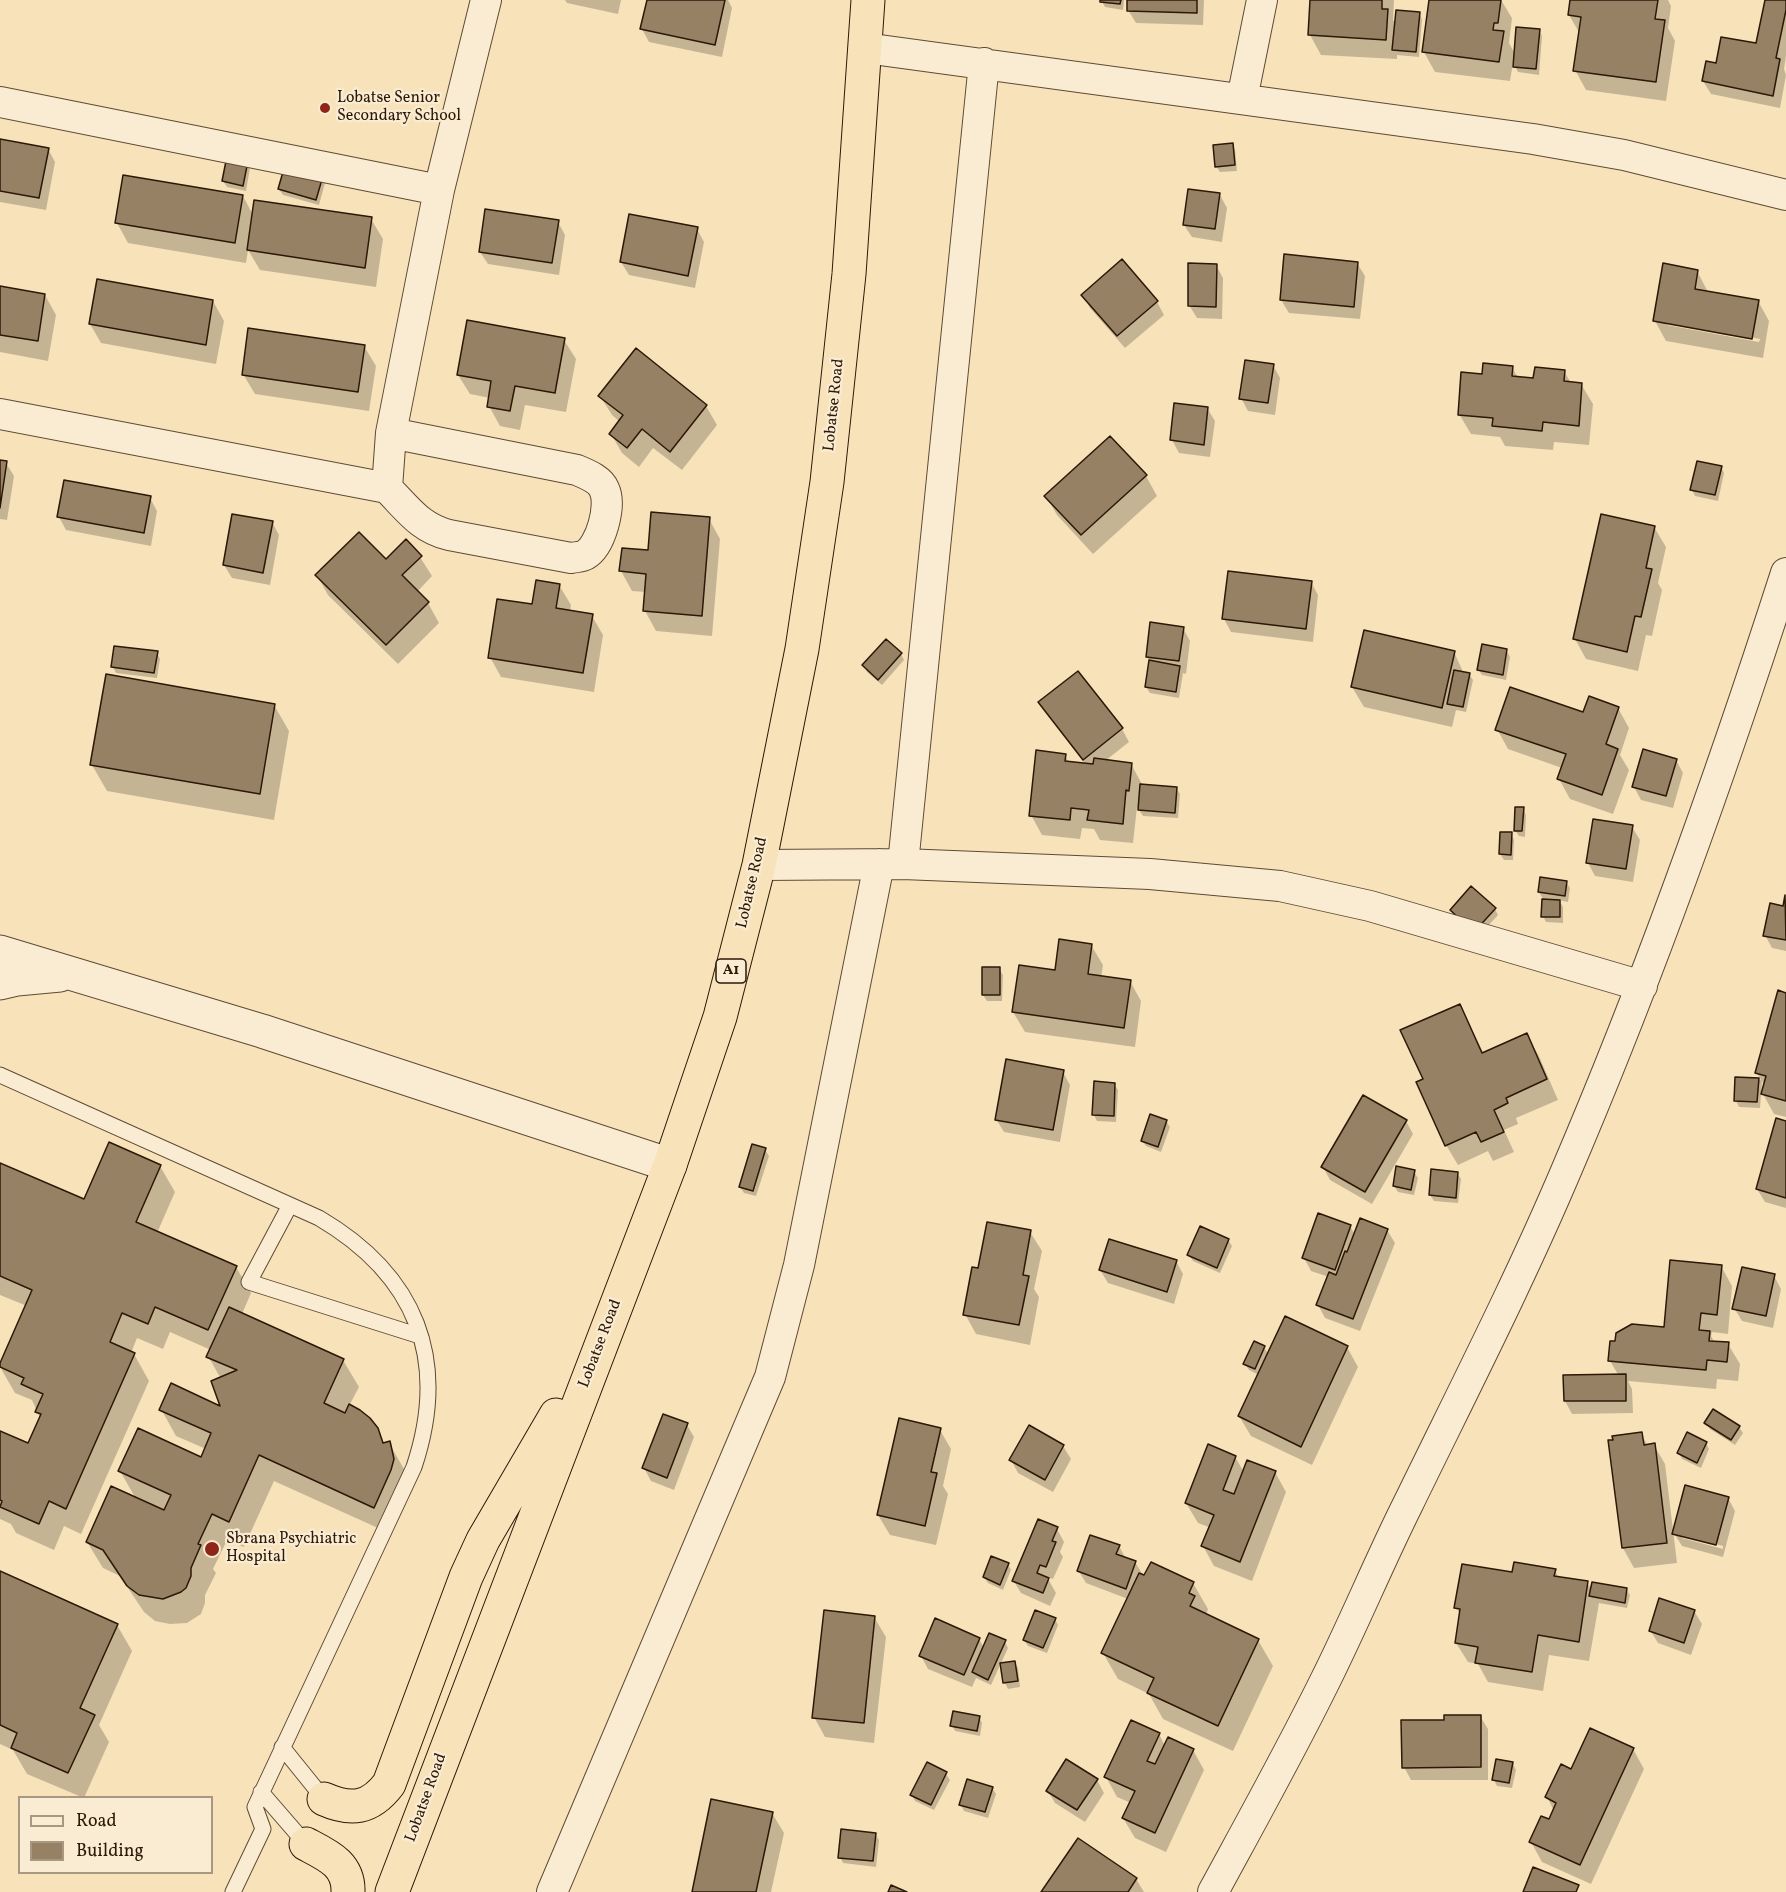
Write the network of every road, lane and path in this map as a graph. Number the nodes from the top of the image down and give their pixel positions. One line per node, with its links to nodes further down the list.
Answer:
1 (486, 0): 8 (street)
2 (868, 0): 4 (highway, Lobatse Road / A1)
3 (1262, 0): 6 (street)
4 (865, 48): 5 (street); 15 (highway, Lobatse Road / A1)
5 (984, 63): 6 (street); 14 (street)
6 (1242, 99): 9 (street)
7 (0, 102): 8 (street)
8 (439, 190): 11 (street)
9 (1786, 195)
10 (0, 414): 12 (street)
11 (391, 433): 12 (street); 12 (street)
12 (387, 488)
13 (1786, 573): 19 (street)
14 (891, 864): 15 (street); 19 (street); 32 (street)
15 (759, 865): 21 (highway, Lobatse Road / A1)
16 (0, 952): 17 (street)
17 (76, 974): 18 (street); 21 (street)
18 (0, 983)
19 (1642, 986): 33 (street)
20 (0, 1075): 22 (lane)
21 (670, 1165): 23 (highway, Lobatse Road / A1)
22 (290, 1205): 24 (lane); 24 (lane)
23 (605, 1334): 27 (highway); 31 (highway, Lobatse Road / A1)
24 (420, 1336): 25 (lane)
25 (282, 1748): 26 (lane); 27 (lane)
26 (261, 1792): 28 (lane); 29 (lane)
27 (324, 1799)
28 (306, 1844): 30 (highway)
29 (233, 1892)
30 (348, 1892)
31 (392, 1892)
32 (552, 1892)
33 (1213, 1892)

